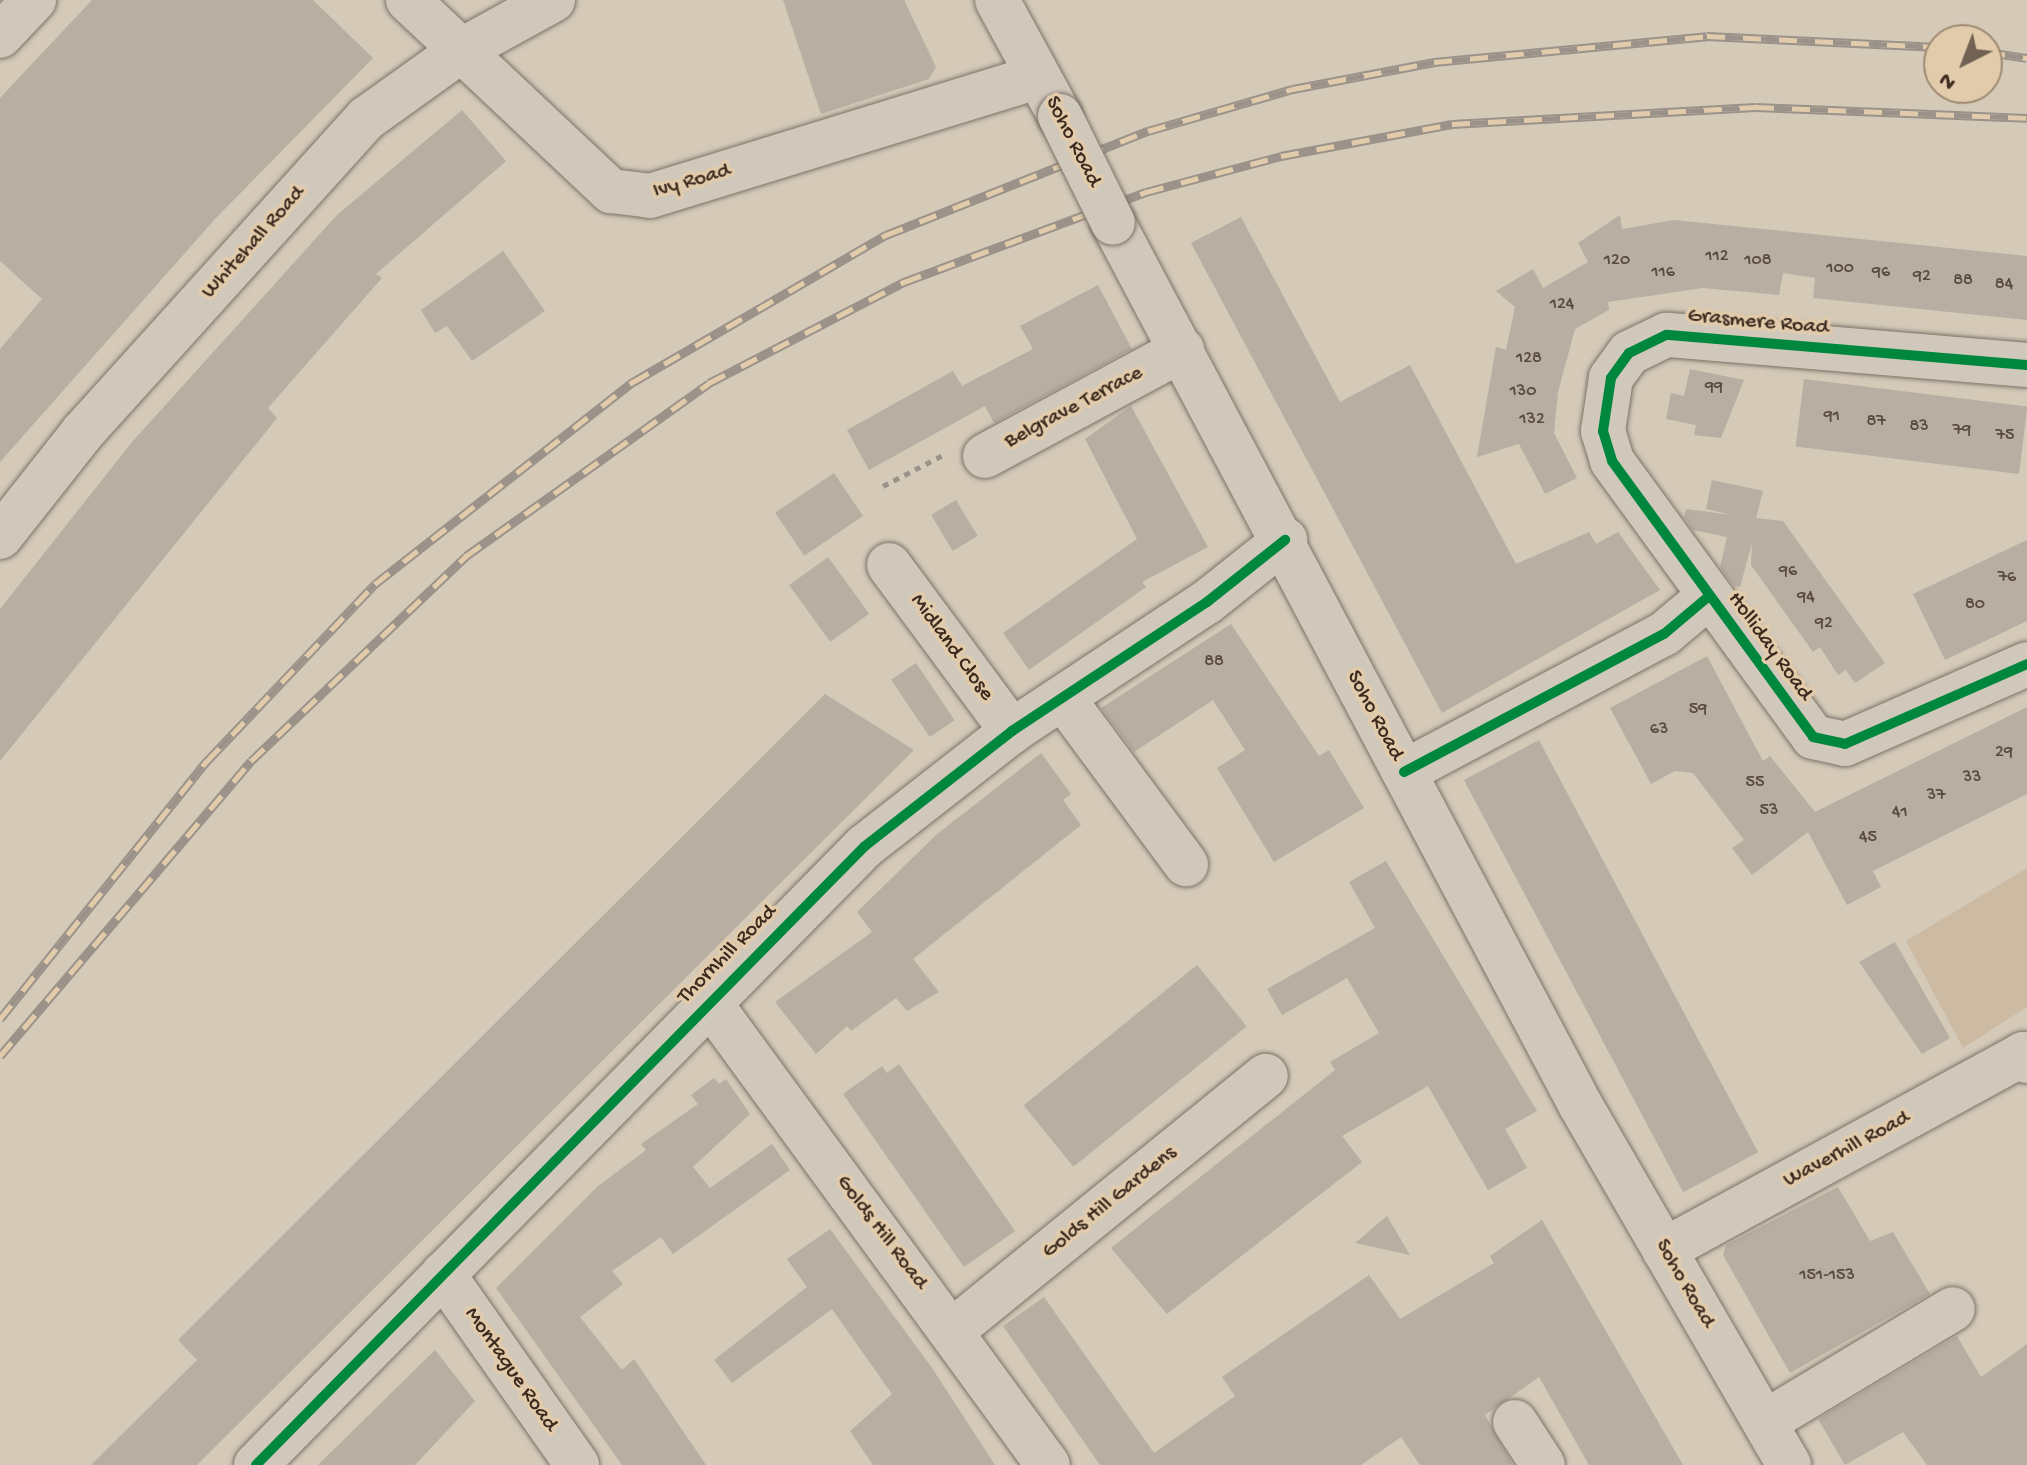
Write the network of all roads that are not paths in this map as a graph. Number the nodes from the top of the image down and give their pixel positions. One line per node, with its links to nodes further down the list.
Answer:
1 (34, 0): 5 (main road)
2 (408, 0): 6 (main road, Ivy Road)
3 (553, 0): 6 (main road, Whitehall Road)
4 (997, 0): 7 (main road, Soho Road)
5 (0, 36)
6 (462, 50): 7 (main road, Ivy Road); 11 (main road, Whitehall Road)
7 (1038, 77): 8 (main road, Soho Road, bridge)
8 (1182, 350): 10 (main road, Belgrave Terrace); 12 (main road, Soho Road)
9 (2027, 365): 14 (main road, Grasmere Road)
10 (985, 456)
11 (0, 537)
12 (1285, 540): 16 (main road, Thornhill Road); 18 (main road, Soho Road)
13 (887, 566): 17 (main road, Midland Close)
14 (1708, 597): 15 (main road, Holliday Road); 18 (main road, Holliday Road)
15 (2027, 664)
16 (1063, 698): 17 (main road, Thornhill Road); 19 (main road)
17 (1012, 731): 20 (main road, Thornhill Road)
18 (1404, 772): 23 (main road, Soho Road)
19 (1186, 864)
20 (710, 1003): 24 (main road, Thornhill Road); 26 (main road, Golds Hill Road)
21 (2027, 1061): 23 (main road, Waverhill Road)
22 (1266, 1076): 26 (main road, Golds Hill Gardens)
23 (1664, 1250): 28 (main road, Soho Road)
24 (443, 1274): 29 (main road, Thornhill Road); 30 (main road, Montague Road)
25 (1953, 1309): 28 (main road)
26 (953, 1330): 31 (main road, Golds Hill Road)
27 (1515, 1422): 32 (main road)
28 (1765, 1422): 33 (main road, Soho Road)
29 (256, 1465)
30 (577, 1465)
31 (1048, 1465)
32 (1543, 1465)
33 (1789, 1465)

